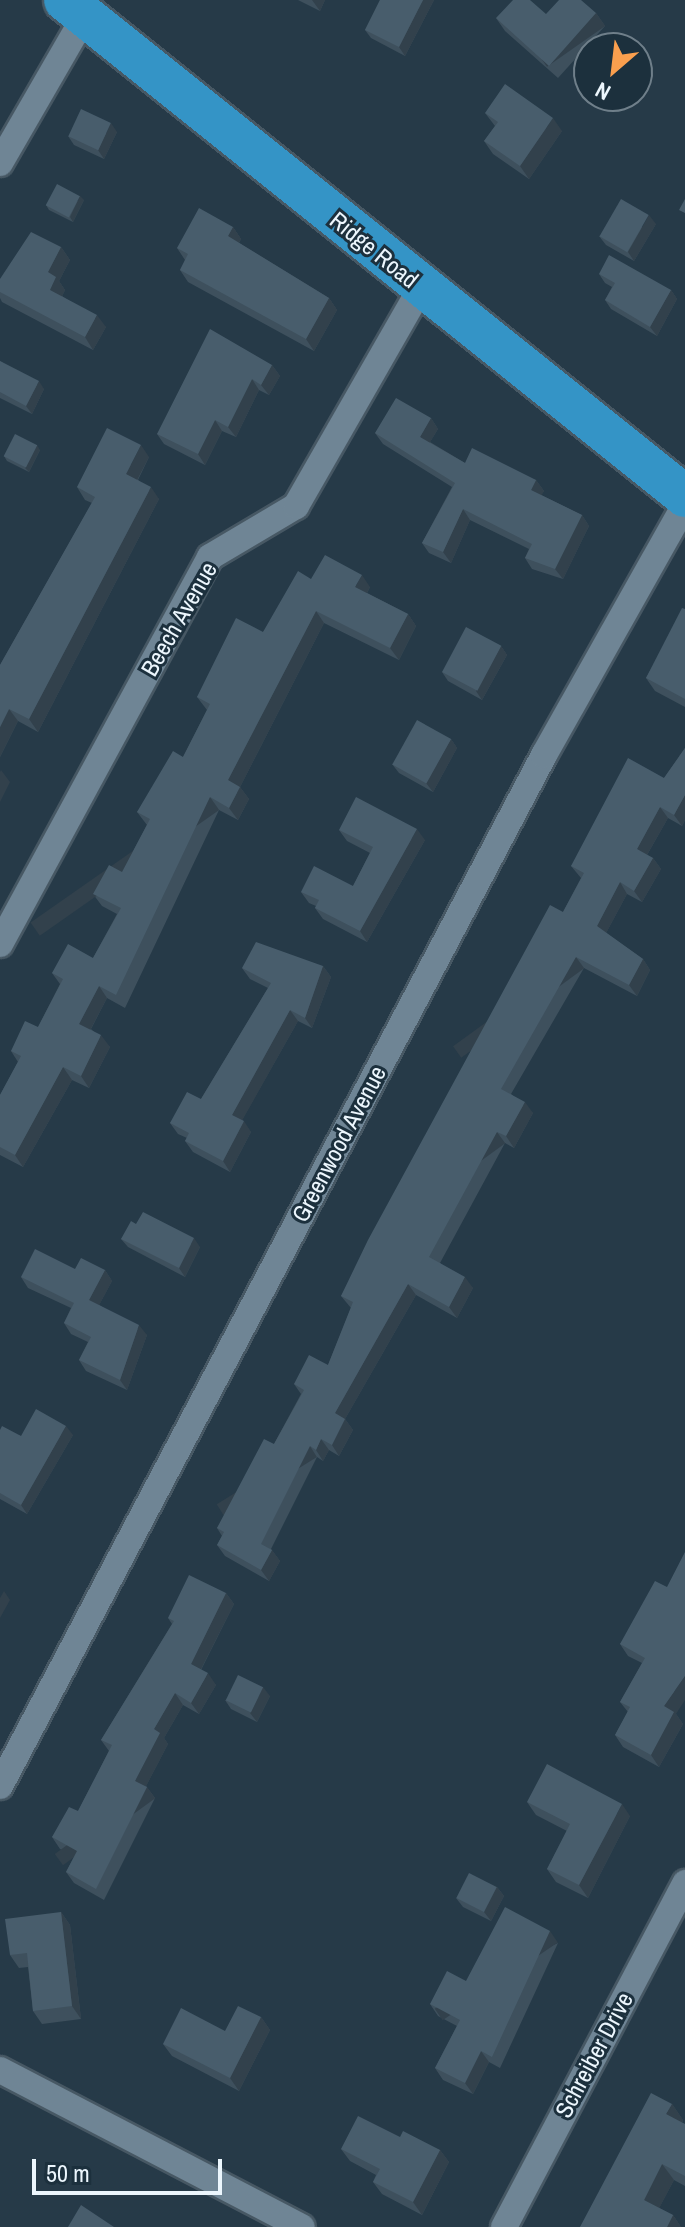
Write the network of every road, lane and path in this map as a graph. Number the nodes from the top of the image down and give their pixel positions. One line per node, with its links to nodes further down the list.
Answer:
1 (71, 4): 2 (street); 3 (main road, Ridge Road)
2 (0, 163)
3 (421, 288): 4 (main road, Ridge Road); 5 (street, Beech Avenue)
4 (682, 489): 6 (street, Greenwood Avenue)
5 (0, 944)
6 (0, 1786)
7 (685, 1883): 10 (street, Schreiber Drive)
8 (0, 2070): 9 (street)
9 (302, 2227)
10 (504, 2227)

